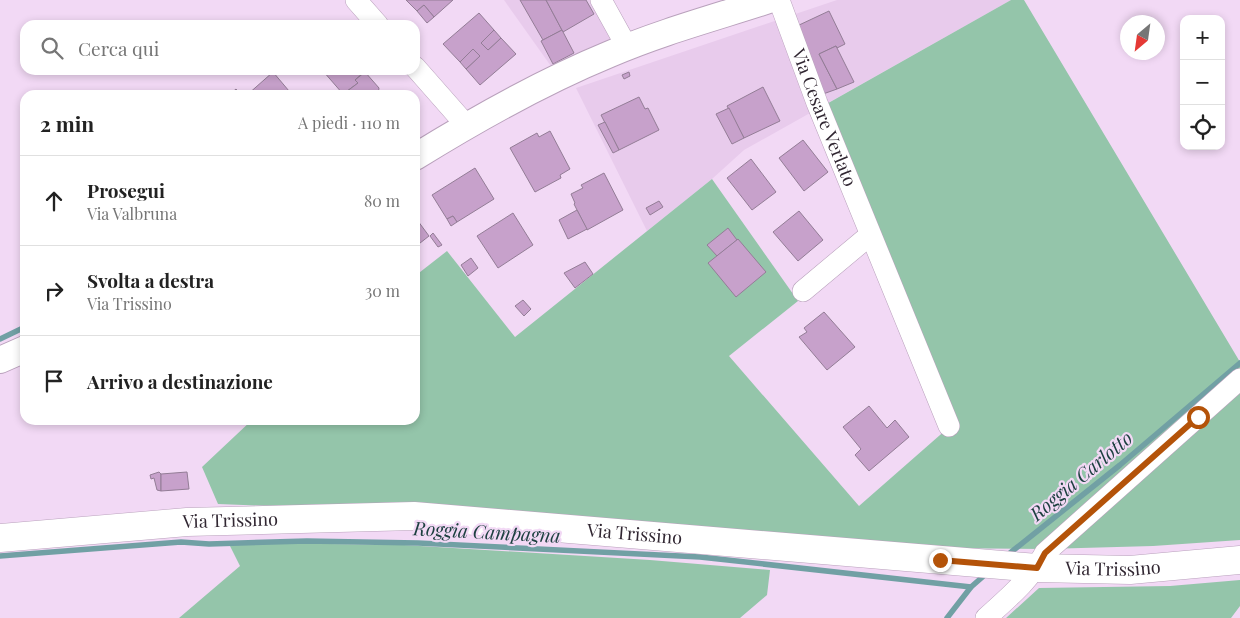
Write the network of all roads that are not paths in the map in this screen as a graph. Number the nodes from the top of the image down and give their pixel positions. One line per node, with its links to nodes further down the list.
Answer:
1 (356, 0): 5 (street)
2 (601, 0): 6 (street)
3 (769, 0): 6 (street)
4 (779, 0): 10 (street, Via Cesare Verlato)
5 (374, 20)
6 (627, 47): 8 (street)
7 (420, 73): 8 (street)
8 (466, 125): 9 (street)
9 (420, 154)
10 (870, 235): 11 (street); 15 (street, Via Cesare Verlato)
11 (803, 291)
12 (20, 351): 13 (street)
13 (0, 360)
14 (1240, 379): 18 (street)
15 (949, 426)
16 (0, 538): 18 (main road, Via Trissino)
17 (1240, 560): 18 (main road, Via Trissino)
18 (1037, 568): 19 (street)
19 (986, 618)

